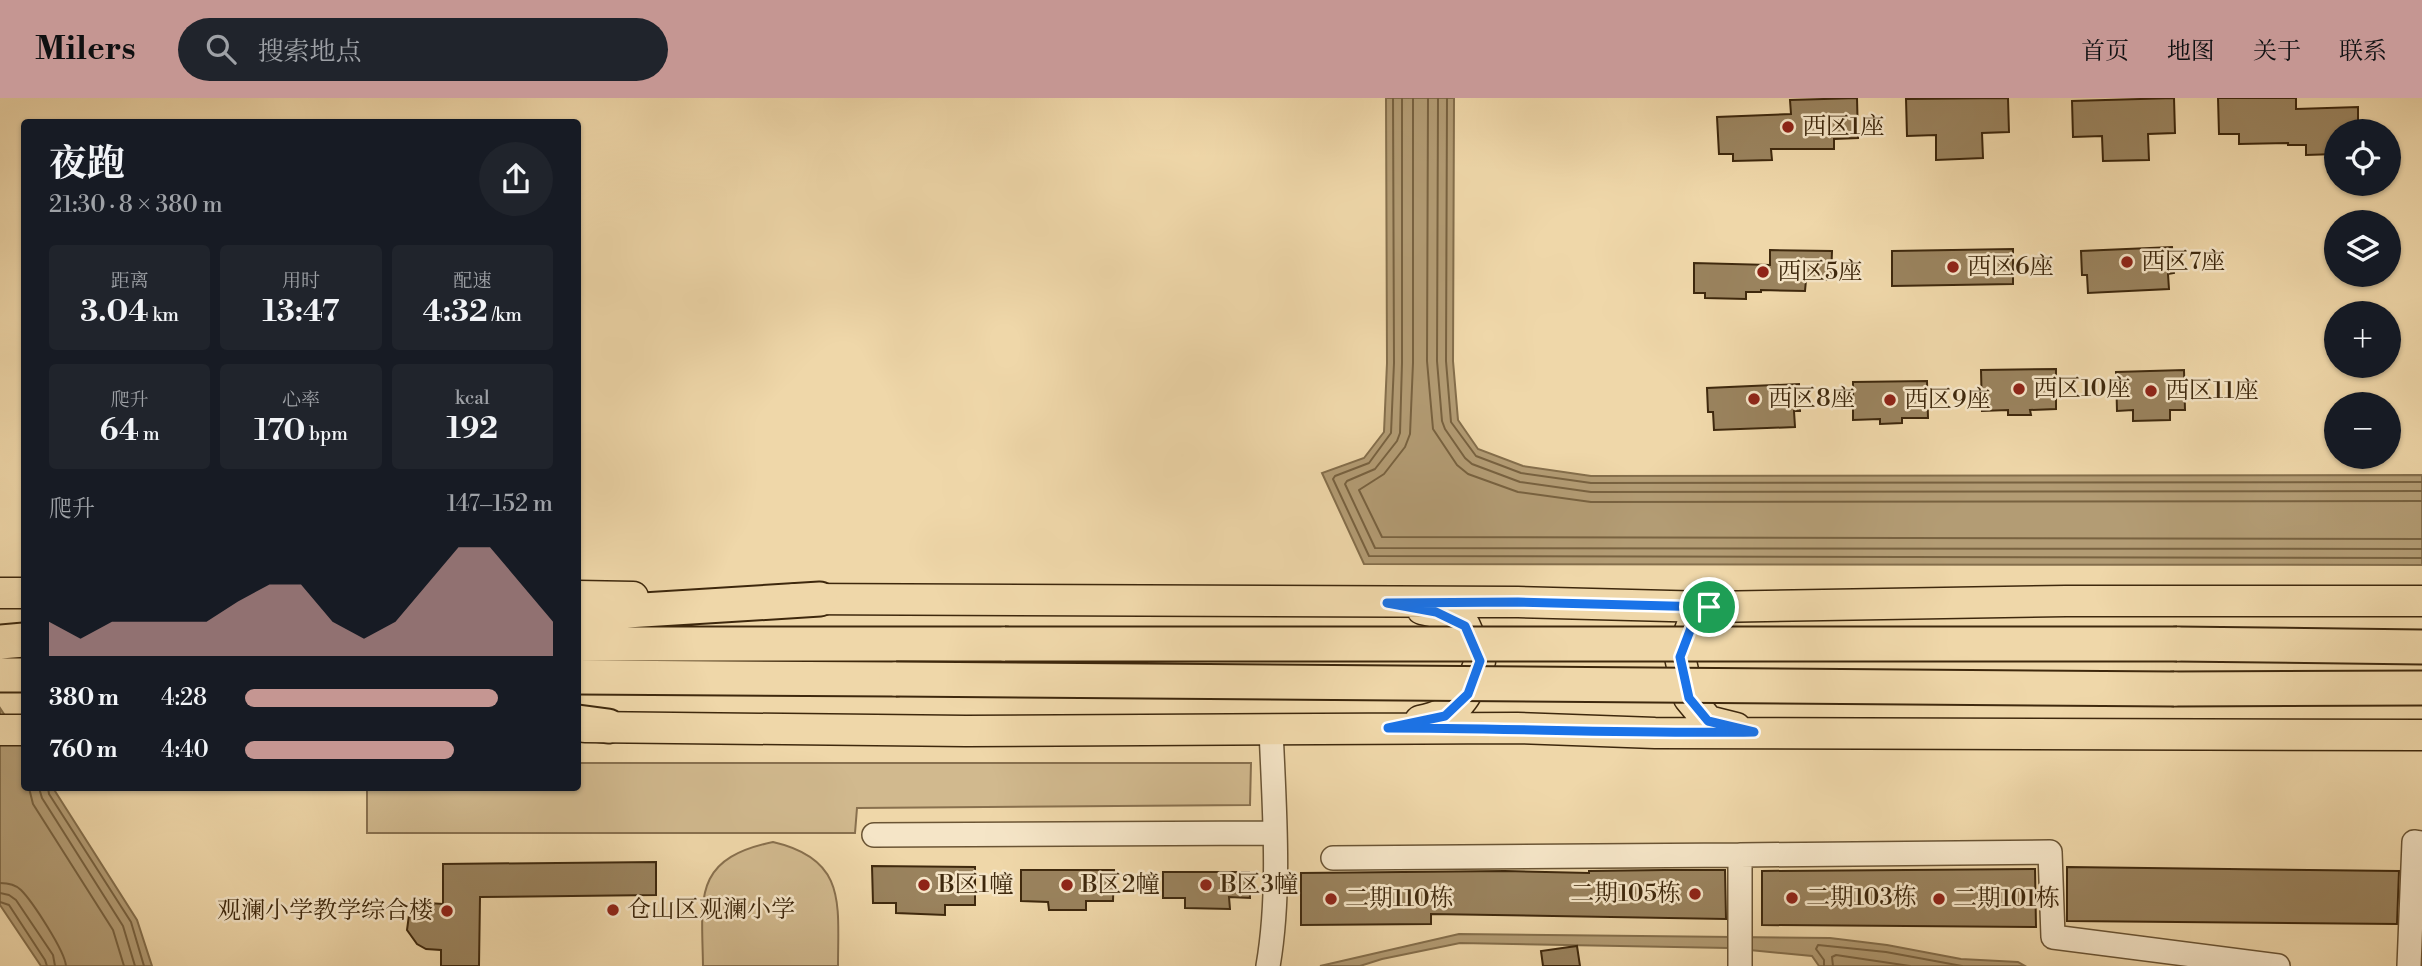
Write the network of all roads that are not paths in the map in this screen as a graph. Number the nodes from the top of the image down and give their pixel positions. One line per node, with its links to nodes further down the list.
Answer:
1 (0, 593): 2 (main road)
2 (21, 593)
3 (581, 596): 4 (main road)
4 (820, 599): 6 (main road); 8 (highway)
5 (2422, 601): 7 (main road)
6 (1387, 603): 7 (main road); 16 (main road)
7 (1709, 607): 20 (main road)
8 (581, 614)
9 (581, 644): 11 (highway, bridge)
10 (21, 645): 12 (highway)
11 (2422, 647)
12 (5, 662)
13 (581, 677): 14 (highway, bridge)
14 (2422, 688)
15 (588, 725): 17 (main road)
16 (1388, 728): 17 (main road); 20 (main road)
17 (1271, 729): 22 (street)
18 (0, 730): 19 (main road)
19 (21, 730)
20 (1754, 732): 21 (main road)
21 (2422, 735)
22 (1275, 833): 23 (street); 28 (street)
23 (874, 835)
24 (2422, 843): 30 (street)
25 (1740, 855): 26 (street); 27 (street); 29 (street)
26 (1333, 858)
27 (1740, 950)
28 (1268, 966)
29 (2278, 966)
30 (2409, 966)

